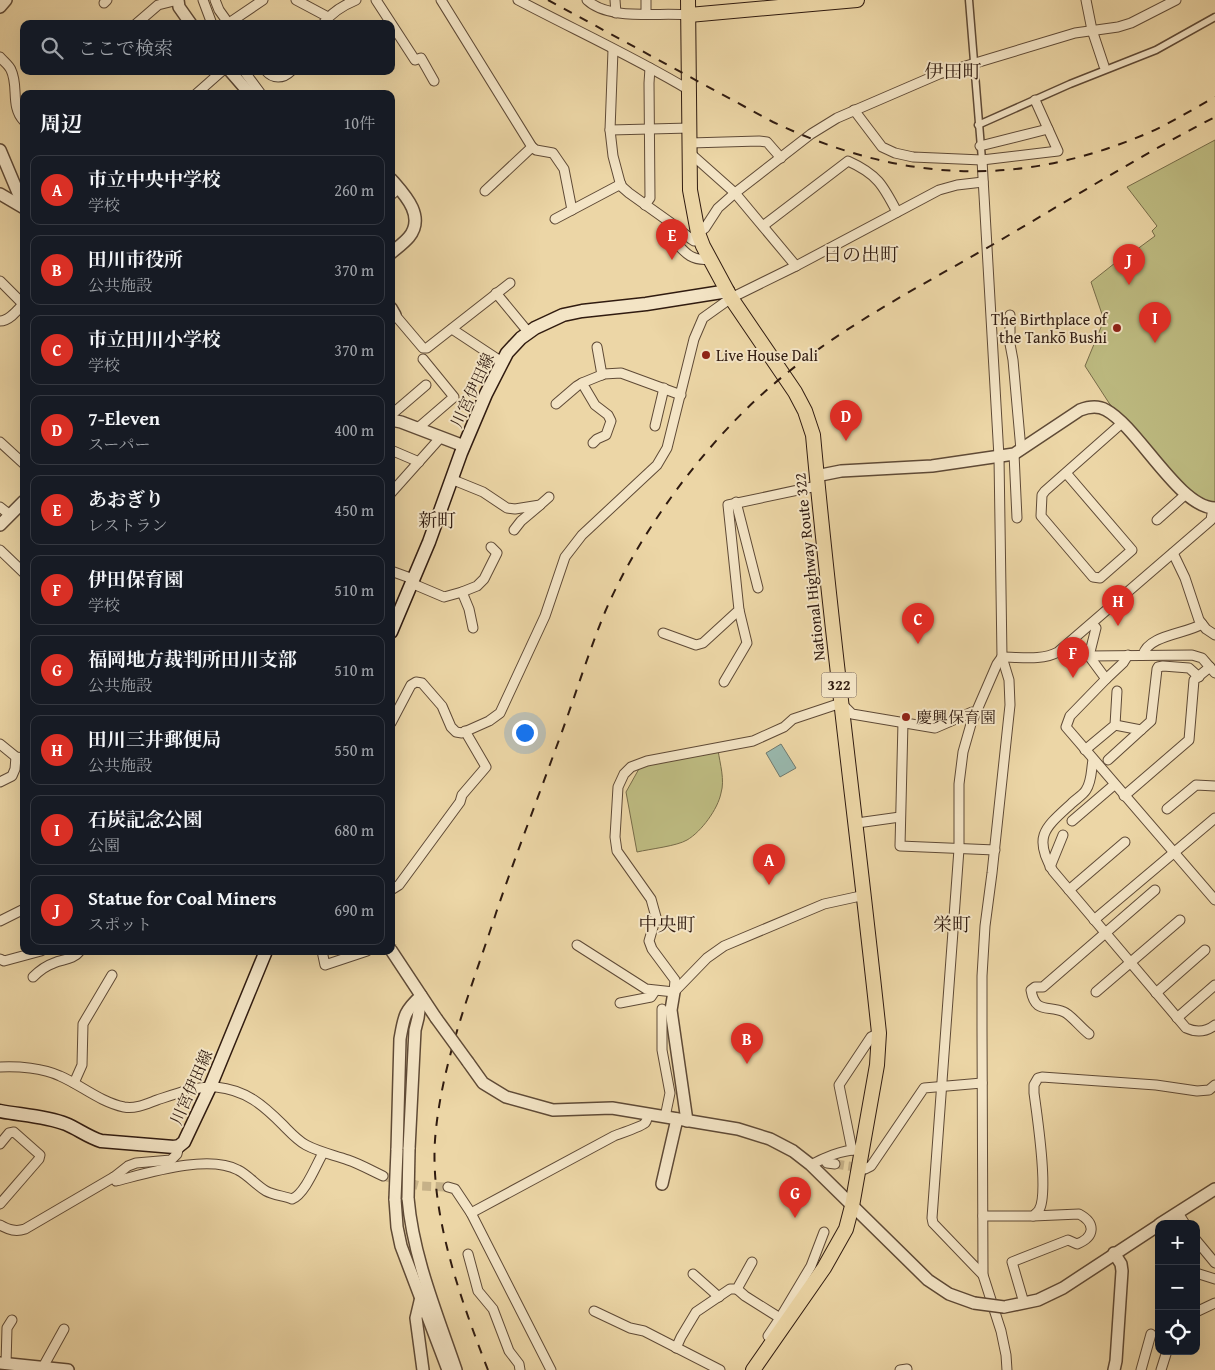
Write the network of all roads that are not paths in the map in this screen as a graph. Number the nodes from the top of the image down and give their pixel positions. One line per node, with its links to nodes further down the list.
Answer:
1 (6, 0): 19 (street)
2 (178, 0): 24 (street); 25 (street)
3 (203, 0): 26 (street)
4 (215, 0): 27 (street)
5 (263, 0): 28 (street)
6 (296, 0): 29 (street)
7 (356, 0): 30 (street)
8 (376, 0): 31 (street)
9 (441, 0): 58 (street)
10 (518, 0): 34 (street)
11 (587, 0): 20 (street)
12 (615, 0): 20 (street)
13 (646, 0): 21 (street)
14 (688, 0): 22 (main road, National Highway Route 322 / 322)
15 (857, 0): 22 (main road)
16 (969, 0): 36 (street)
17 (1086, 0): 33 (street)
18 (1176, 0): 33 (street)
19 (0, 7)
20 (616, 13): 21 (street)
21 (646, 14): 22 (street)
22 (689, 15): 48 (main road, National Highway Route 322 / 322)
23 (1215, 17): 49 (street)
24 (141, 20)
25 (188, 20)
26 (210, 20)
27 (226, 20)
28 (235, 20)
29 (324, 20)
30 (326, 20)
31 (389, 20)
32 (395, 29): 44 (street)
33 (1092, 30): 36 (street); 37 (street)
34 (613, 50): 38 (street); 56 (street)
35 (0, 57): 51 (street)
36 (973, 63): 50 (street); 52 (street)
37 (1104, 66)
38 (650, 68): 48 (street); 54 (street)
39 (217, 75): 45 (street)
40 (233, 75): 46 (street)
41 (247, 75): 47 (street)
42 (272, 75): 43 (street)
43 (286, 75)
44 (434, 81)
45 (201, 90)
46 (247, 90)
47 (258, 90)
48 (689, 90): 53 (main road, National Highway Route 322 / 322)
49 (1035, 100): 52 (street); 55 (street)
50 (854, 110): 61 (street); 62 (street)
51 (20, 117)
52 (978, 125): 57 (street)
53 (690, 128): 54 (street); 59 (main road, National Highway Route 322 / 322)
54 (648, 129): 56 (street); 72 (street)
55 (1048, 129): 57 (street); 62 (street)
56 (610, 130): 66 (street)
57 (980, 146): 62 (street)
58 (532, 147): 67 (street); 74 (street)
59 (690, 148): 61 (street); 69 (street); 79 (main road, National Highway Route 322 / 322)
60 (0, 150): 64 (street)
61 (781, 158): 69 (street)
62 (982, 160): 65 (street)
63 (0, 165): 64 (street)
64 (11, 177): 71 (street)
65 (983, 182): 75 (street); 114 (street)
66 (621, 184): 72 (street); 74 (street)
67 (485, 191)
68 (395, 192): 80 (street)
69 (735, 192): 77 (street); 79 (street)
70 (0, 194): 73 (street)
71 (20, 198)
72 (645, 205): 79 (street)
73 (20, 206)
74 (572, 210): 76 (street)
75 (897, 212): 77 (street); 82 (street)
76 (555, 219)
77 (762, 226): 82 (street)
78 (669, 235): 81 (street)
79 (699, 236): 81 (main road, National Highway Route 322 / 322)
80 (395, 249)
81 (710, 259): 86 (main road, National Highway Route 322 / 322)
82 (796, 266): 86 (street)
83 (0, 282): 87 (street)
84 (510, 283): 85 (street)
85 (496, 294): 92 (street); 93 (street)
86 (729, 295): 93 (main road, 川宮伊田線); 101 (street); 119 (main road, National Highway Route 322 / 322)
87 (20, 300)
88 (20, 308): 91 (street)
89 (1010, 315): 113 (street)
90 (395, 317): 92 (street)
91 (0, 322)
92 (452, 329): 96 (street)
93 (528, 333): 96 (main road, 川宮伊田線)
94 (597, 347): 97 (street)
95 (423, 359): 107 (street)
96 (502, 362): 111 (main road, 川宮伊田線)
97 (602, 375): 98 (street); 100 (street)
98 (582, 383): 102 (street); 110 (street)
99 (426, 385): 103 (street)
100 (664, 388): 101 (street); 106 (street)
101 (681, 395): 163 (street)
102 (556, 404)
103 (395, 411)
104 (395, 421): 107 (street)
105 (1122, 424): 113 (street); 117 (street); 121 (street)
106 (655, 426)
107 (418, 428): 108 (street)
108 (441, 437): 111 (street); 116 (street)
109 (0, 442): 115 (street)
110 (593, 443)
111 (464, 446): 118 (main road, 川宮伊田線)
112 (395, 452): 116 (street)
113 (1017, 452): 114 (street); 129 (street)
114 (999, 458): 119 (street); 151 (street)
115 (20, 460)
116 (419, 462): 120 (street)
117 (1066, 473): 117 (street)
118 (451, 479): 125 (street); 138 (main road, 川宮伊田線)
119 (817, 481): 123 (street); 157 (main road, National Highway Route 322 / 322)
120 (395, 489)
121 (1186, 494): 127 (street); 130 (street)
122 (549, 496): 125 (street)
123 (736, 502): 139 (street); 141 (street)
124 (20, 504): 128 (street)
125 (540, 505): 132 (street)
126 (0, 507): 128 (street)
127 (1214, 508): 135 (street)
128 (10, 515): 131 (street)
129 (1017, 518)
130 (1157, 520)
131 (0, 525)
132 (514, 530)
133 (491, 547): 140 (street)
134 (0, 550): 136 (street)
135 (1173, 553): 143 (street); 144 (street)
136 (20, 569)
137 (395, 573): 138 (street)
138 (412, 581): 140 (street); 142 (main road, 川宮伊田線)
139 (758, 588)
140 (462, 592): 145 (street)
141 (739, 610): 146 (street); 155 (street)
142 (395, 622)
143 (1092, 624): 150 (street); 151 (street)
144 (1202, 624): 147 (street); 149 (street)
145 (473, 628)
146 (663, 633)
147 (1215, 634)
148 (1128, 655): 149 (street); 150 (street); 154 (street)
149 (1142, 655): 152 (street)
150 (1089, 656): 154 (street)
151 (1002, 657): 158 (street); 181 (street)
152 (1212, 670): 153 (street)
153 (1199, 677): 162 (street); 172 (street)
154 (1106, 679): 165 (street)
155 (724, 682)
156 (1117, 691): 161 (street)
157 (841, 703): 160 (street); 177 (main road, National Highway Route 322 / 322); 208 (street)
158 (976, 713): 160 (street); 180 (street)
159 (395, 715): 163 (street)
160 (903, 722): 174 (street)
161 (1115, 724): 162 (street); 165 (street)
162 (1141, 730): 168 (street)
163 (465, 731): 184 (street)
164 (0, 744): 166 (street)
165 (1085, 750): 167 (street)
166 (20, 760): 169 (street)
167 (1092, 760): 170 (street); 183 (street)
168 (1108, 760)
169 (0, 782)
170 (1114, 785): 172 (street); 176 (street)
171 (1215, 786): 173 (street)
172 (1124, 796): 182 (street)
173 (1167, 810)
174 (900, 817): 177 (street); 180 (street)
175 (1215, 818): 182 (street)
176 (1072, 821)
177 (857, 823): 187 (main road, National Highway Route 322 / 322)
178 (1062, 835): 183 (street)
179 (1125, 842): 185 (street)
180 (959, 849): 181 (street); 221 (street)
181 (995, 850): 220 (street)
182 (1174, 853): 188 (street); 190 (street)
183 (1050, 867): 185 (street)
184 (395, 888)
185 (1069, 890): 190 (street)
186 (1156, 890): 193 (street)
187 (865, 895): 208 (street); 216 (main road, National Highway Route 322 / 322)
188 (1215, 900)
189 (20, 911): 192 (street)
190 (1094, 920): 193 (street)
191 (1180, 920): 203 (street)
192 (0, 921)
193 (1105, 933): 203 (street); 217 (street)
194 (577, 944): 207 (street)
195 (1205, 950): 210 (street)
196 (26, 955): 202 (street)
197 (75, 955): 205 (street)
198 (264, 955): 223 (main road, 川宮伊田線)
199 (323, 955): 200 (street)
200 (355, 955)
201 (394, 955): 211 (street)
202 (0, 959)
203 (1130, 963): 209 (street); 210 (street)
204 (112, 974): 219 (street)
205 (32, 977)
206 (1215, 985): 214 (street)
207 (655, 991): 208 (street); 212 (street)
208 (674, 992): 227 (street)
209 (1096, 992)
210 (1156, 993): 214 (street)
211 (421, 996): 225 (street, bridge); 228 (street); 229 (street)
212 (620, 1003)
213 (662, 1010): 226 (street)
214 (1178, 1018): 215 (street)
215 (1215, 1025)
216 (879, 1033): 232 (main road, National Highway Route 322 / 322); 232 (street)
217 (1088, 1034)
218 (0, 1067): 219 (street)
219 (74, 1083): 223 (street)
220 (982, 1083): 221 (street); 247 (street)
221 (941, 1086): 237 (street); 261 (street)
222 (1215, 1086): 248 (street)
223 (210, 1087): 231 (main road, 川宮伊田線); 233 (street)
224 (0, 1111): 231 (main road, 川宮伊田線)
225 (648, 1115): 226 (street); 245 (street)
226 (665, 1117): 227 (street)
227 (682, 1120): 236 (street); 240 (street)
228 (398, 1131): 229 (street); 264 (street, bridge)
229 (410, 1132): 270 (street, bridge)
230 (0, 1144): 243 (street)
231 (179, 1146): 239 (street)
232 (857, 1151): 234 (street); 244 (main road, National Highway Route 322 / 322)
233 (323, 1152): 238 (street); 239 (street)
234 (824, 1159): 235 (street); 236 (street)
235 (835, 1164)
236 (812, 1165): 244 (street)
237 (865, 1169)
238 (383, 1176)
239 (114, 1177): 251 (street)
240 (662, 1184)
241 (448, 1187): 245 (street)
242 (1215, 1189): 246 (street)
243 (0, 1204)
244 (852, 1206): 266 (street, bridge); 276 (main road, National Highway Route 322 / 322)
245 (471, 1213): 286 (street)
246 (1178, 1213): 249 (street); 250 (street)
247 (983, 1216): 248 (street); 261 (street)
248 (1033, 1216): 266 (street)
249 (1166, 1220)
250 (1182, 1220)
251 (0, 1225)
252 (1155, 1227): 255 (street)
253 (824, 1232): 271 (street)
254 (1200, 1245): 258 (street)
255 (1114, 1253): 266 (street); 290 (street)
256 (468, 1254): 285 (street)
257 (752, 1262): 263 (street)
258 (1215, 1263)
259 (693, 1274): 265 (street)
260 (1200, 1274): 262 (street)
261 (983, 1275): 289 (street)
262 (1215, 1279)
263 (737, 1289): 265 (street); 271 (street)
264 (421, 1297): 270 (street); 273 (street)
265 (719, 1297): 277 (street)
266 (1024, 1303)
267 (1215, 1303): 268 (street)
268 (1200, 1310)
269 (594, 1311): 277 (street)
270 (432, 1314): 273 (street); 283 (street); 284 (street)
271 (780, 1318): 276 (street)
272 (12, 1320): 279 (street)
273 (417, 1325): 282 (street)
274 (64, 1328): 280 (street)
275 (1151, 1334): 291 (street)
276 (774, 1339): 288 (main road, National Highway Route 322 / 322)
277 (676, 1348): 287 (street)
278 (1166, 1355): 292 (street)
279 (3, 1363): 280 (street)
280 (43, 1367): 281 (street)
281 (68, 1370)
282 (423, 1370)
283 (448, 1370)
284 (456, 1370)
285 (520, 1370)
286 (551, 1370)
287 (720, 1370)
288 (753, 1370)
289 (1007, 1370)
290 (1114, 1370)
291 (1141, 1370)
292 (1161, 1370)

